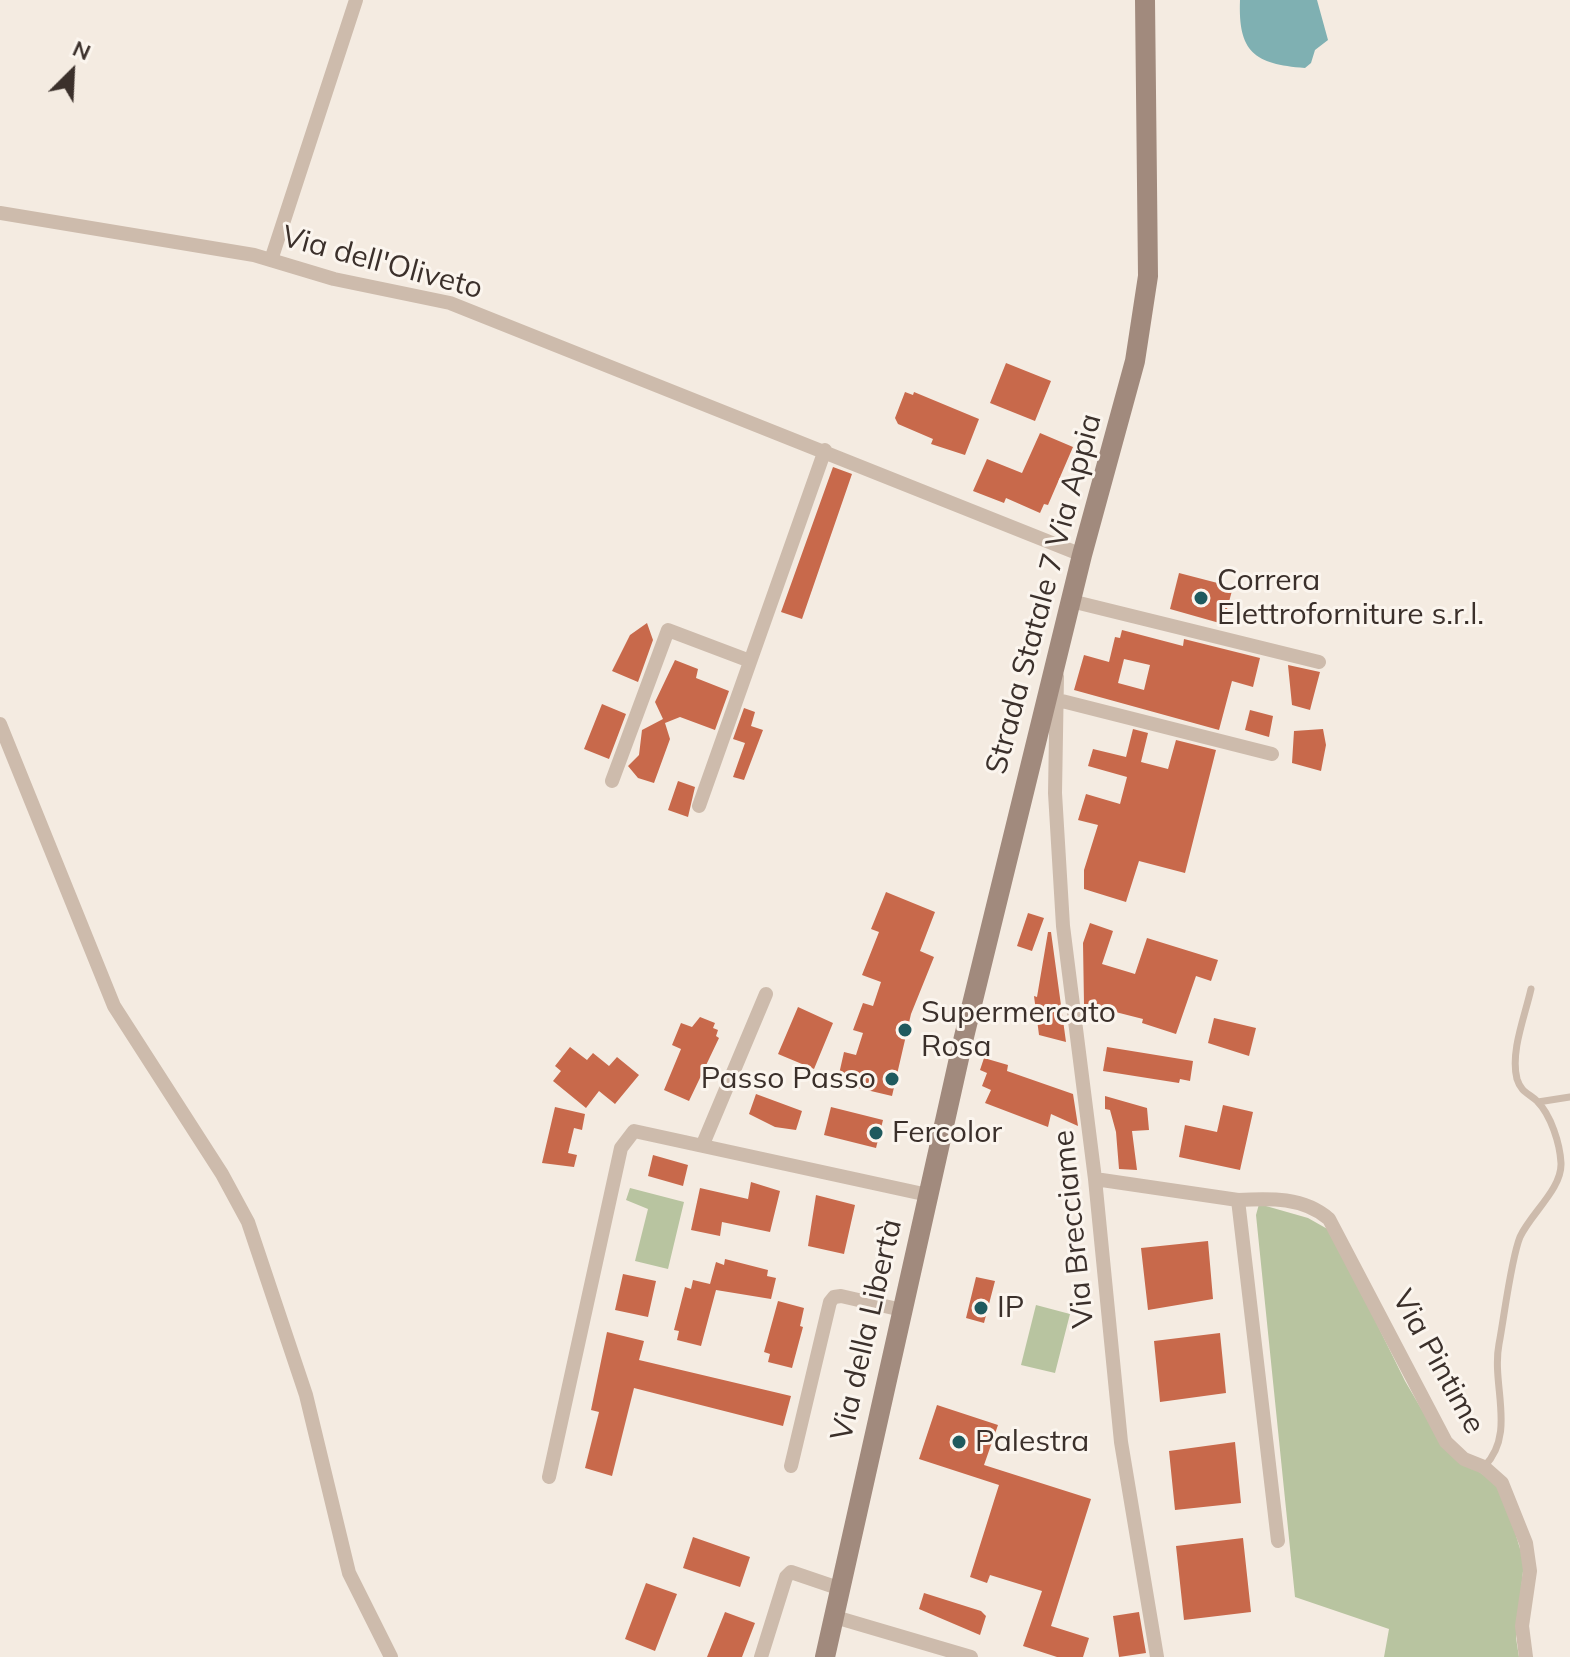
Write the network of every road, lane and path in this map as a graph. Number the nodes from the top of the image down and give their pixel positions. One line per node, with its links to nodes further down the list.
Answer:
1 (356, 0): 4 (street)
2 (1145, 0): 6 (main road, Strada Statale 7 Via Appia)
3 (0, 213): 4 (street, Via dell'Oliveto)
4 (271, 260): 5 (street, Via dell'Oliveto)
5 (825, 450): 6 (street, Via dell'Oliveto); 8 (street)
6 (1082, 555): 7 (main road, Strada Statale 7 Via Appia)
7 (1071, 601): 9 (street); 10 (main road, Strada Statale 7 Via Appia)
8 (750, 661): 14 (street); 17 (street)
9 (1319, 662)
10 (1056, 665): 11 (street, Via Brecciame); 15 (main road, Strada Statale 7 Via Appia)
11 (1058, 700): 13 (street); 16 (street, Via Brecciame)
12 (0, 724): 33 (street)
13 (1272, 754)
14 (612, 781)
15 (1024, 788): 16 (street); 24 (main road, Strada Statale 7 Via Appia)
16 (1055, 793): 23 (street, Via Brecciame)
17 (699, 806)
18 (1531, 989): 21 (lane)
19 (766, 994): 22 (street)
20 (1570, 1097): 21 (lane)
21 (1538, 1102): 28 (lane)
22 (703, 1144): 24 (street, Via della Libertà); 29 (street, Via della Libertà)
23 (1095, 1179): 25 (street, Via Pintime); 37 (street, Via Brecciame)
24 (928, 1195): 26 (main road, Via della Libertà)
25 (1238, 1200): 28 (street, Via Pintime); 30 (street)
26 (902, 1310): 27 (street); 31 (main road, Via della Libertà)
27 (791, 1466)
28 (1484, 1467): 38 (street, Via Pintime)
29 (549, 1477)
30 (1278, 1541)
31 (841, 1589): 32 (main road, Via della Libertà); 34 (street)
32 (835, 1617): 35 (main road, Via della Libertà); 36 (street)
33 (391, 1657)
34 (761, 1657)
35 (825, 1657)
36 (971, 1657)
37 (1157, 1657)
38 (1526, 1657)

